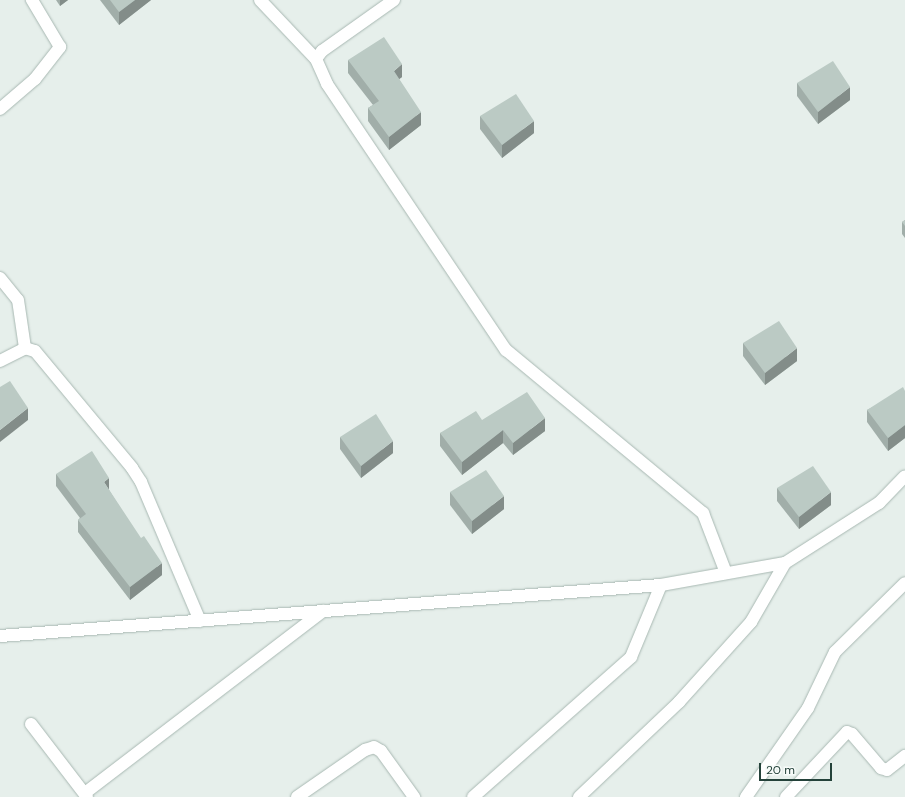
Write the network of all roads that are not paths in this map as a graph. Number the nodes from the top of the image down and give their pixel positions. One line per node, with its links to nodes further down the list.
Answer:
1 (32, 0): 5 (street)
2 (260, 0): 4 (street)
3 (394, 0): 4 (street)
4 (316, 59): 11 (street)
5 (0, 109)
6 (0, 278): 7 (street)
7 (25, 348): 8 (street); 15 (street)
8 (0, 361)
9 (905, 476): 10 (street)
10 (785, 563): 11 (street); 24 (street)
11 (726, 573): 13 (street)
12 (905, 583): 20 (street)
13 (660, 585): 14 (street); 23 (street)
14 (324, 611): 15 (street); 19 (street)
15 (200, 621): 16 (street)
16 (0, 636)
17 (32, 724): 19 (street)
18 (905, 756): 25 (street)
19 (86, 795)
20 (748, 796)
21 (297, 797): 22 (street)
22 (414, 797)
23 (473, 797)
24 (579, 797)
25 (786, 797)

